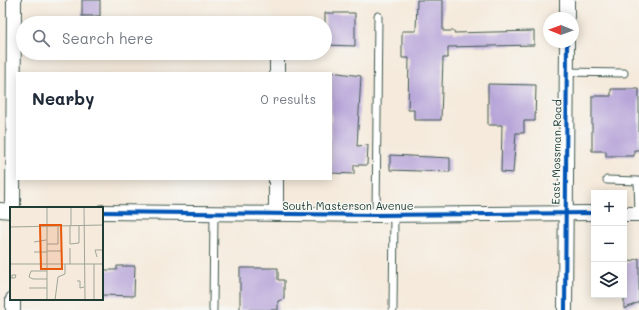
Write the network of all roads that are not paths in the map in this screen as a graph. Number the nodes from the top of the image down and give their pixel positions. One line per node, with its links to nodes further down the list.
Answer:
1 (14, 0): 5 (street)
2 (567, 0): 3 (street)
3 (567, 12)
4 (378, 16): 27 (lane)
5 (16, 22)
6 (567, 48): 11 (street, East Mossman Road)
7 (17, 60): 9 (street)
8 (277, 60): 10 (street)
9 (17, 72)
10 (277, 72)
11 (566, 72): 12 (lane); 21 (street, East Mossman Road)
12 (624, 73)
13 (16, 109): 16 (street)
14 (276, 180): 23 (street)
15 (607, 180): 26 (lane)
16 (13, 207)
17 (0, 210): 18 (street)
18 (10, 211)
19 (103, 212): 20 (street, South Masterson Avenue)
20 (214, 213): 23 (street, South Masterson Avenue); 30 (lane)
21 (565, 213): 22 (street, South Masterson Avenue); 24 (street, South Masterson Avenue); 32 (street, East Mossman Road)
22 (591, 213)
23 (276, 214): 27 (street, South Masterson Avenue)
24 (394, 214): 27 (street, South Masterson Avenue); 31 (lane)
25 (627, 214): 26 (street)
26 (639, 214)
27 (376, 215)
28 (13, 300): 29 (street)
29 (14, 310)
30 (213, 310)
31 (393, 310)
32 (565, 310)

